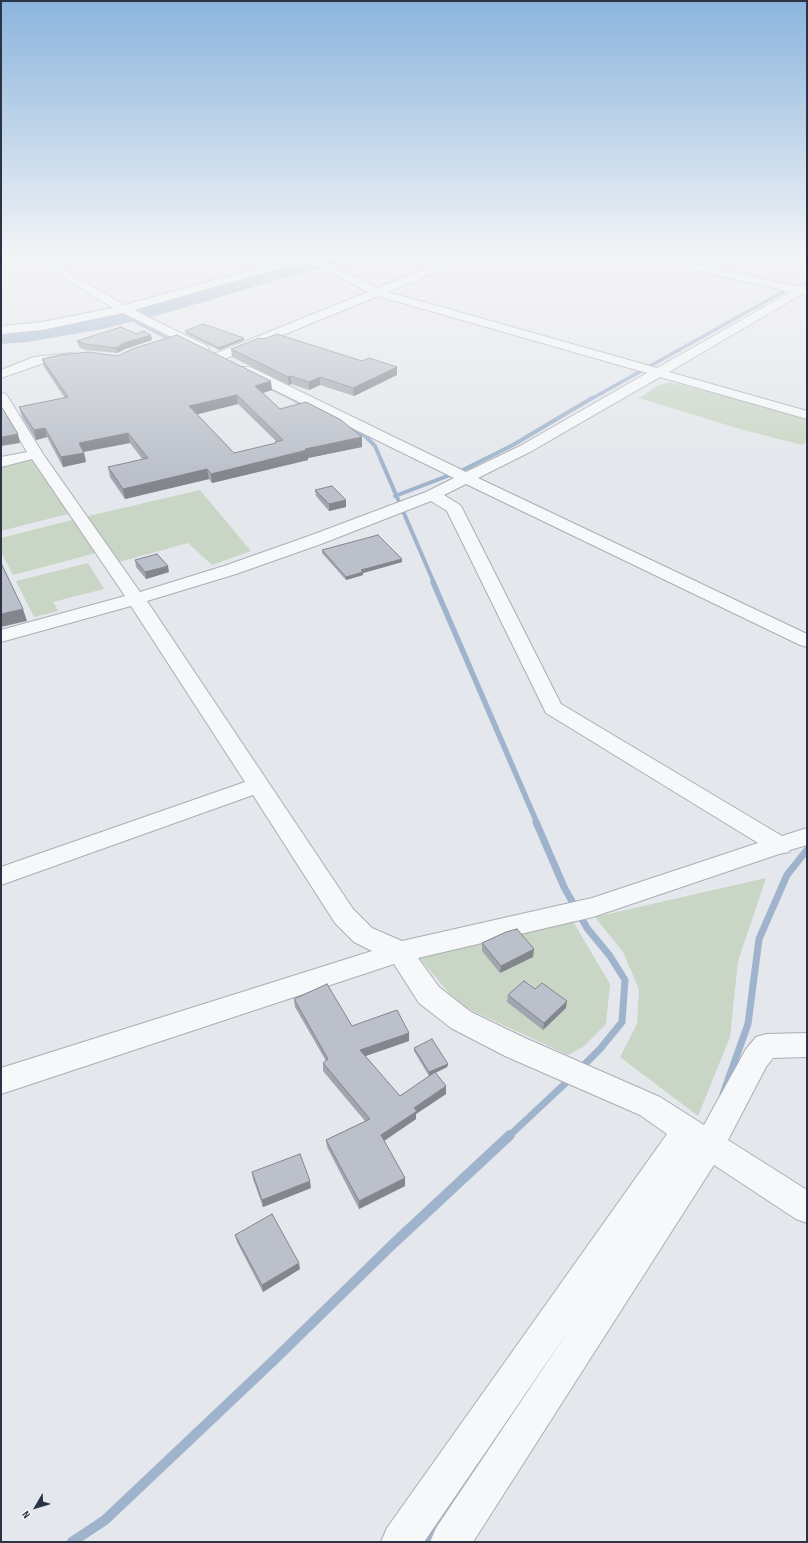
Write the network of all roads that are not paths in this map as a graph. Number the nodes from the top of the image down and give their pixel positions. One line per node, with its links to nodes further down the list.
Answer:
1 (166, 330): 5 (street)
2 (284, 330): 8 (street)
3 (508, 330): 9 (street)
4 (734, 330): 9 (street)
5 (180, 337): 6 (street); 8 (street)
6 (165, 342)
7 (83, 356): 10 (street)
8 (218, 357): 16 (street)
9 (658, 373): 12 (street); 16 (street)
10 (1, 374)
11 (1, 397): 14 (street)
12 (807, 415)
13 (1, 451): 14 (street)
14 (36, 454): 15 (street); 18 (street)
15 (1, 462)
16 (467, 479): 17 (street); 20 (street)
17 (432, 494): 18 (street); 23 (street)
18 (136, 599): 19 (street); 21 (street)
19 (1, 636)
20 (807, 641)
21 (259, 785): 24 (street); 25 (street)
22 (807, 836): 23 (street)
23 (781, 846): 25 (street)
24 (1, 876)
25 (400, 952): 27 (street); 28 (street)
26 (807, 1045): 28 (street)
27 (1, 1081)
28 (698, 1137): 29 (street); 30 (street); 31 (street)
29 (807, 1208)
30 (401, 1542)
31 (450, 1542)

